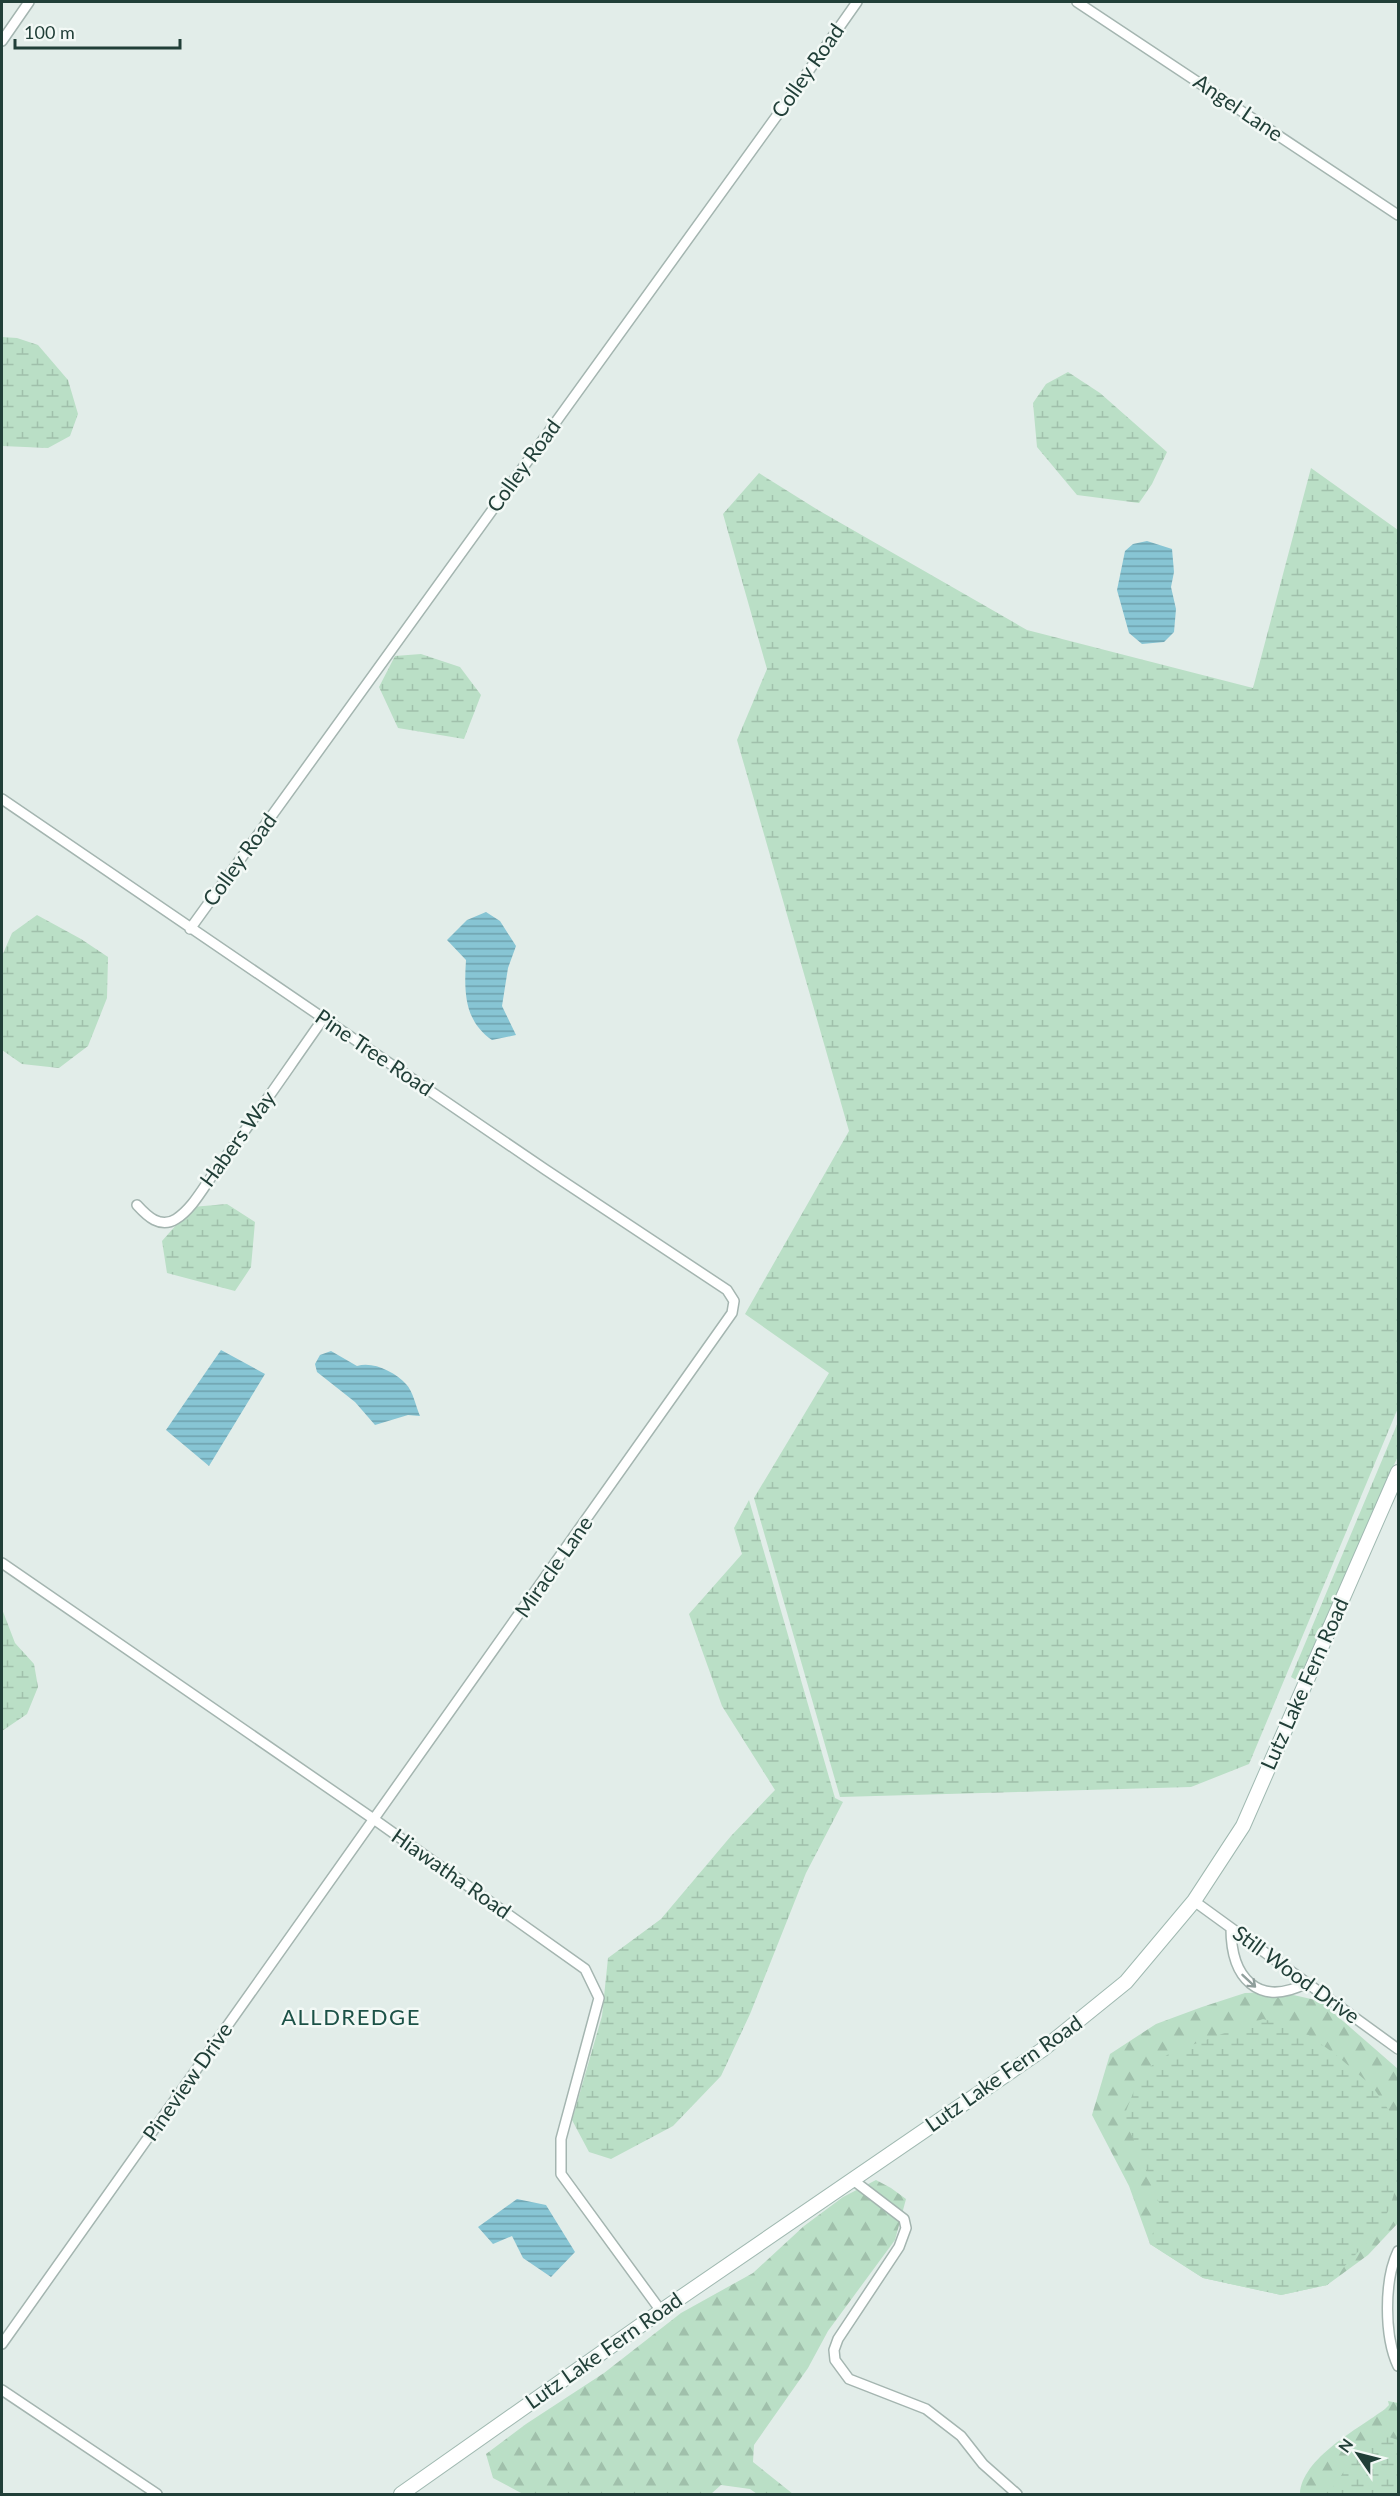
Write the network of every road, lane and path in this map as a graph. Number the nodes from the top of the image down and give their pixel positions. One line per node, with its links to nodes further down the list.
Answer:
1 (29, 2): 4 (street)
2 (857, 2): 7 (street, Colley Road)
3 (1077, 2): 5 (street, Angel Lane)
4 (2, 41)
5 (1398, 215)
6 (2, 799): 7 (street, Pine Tree Road)
7 (190, 929): 8 (street, Pine Tree Road)
8 (323, 1018): 9 (street, Habers Way); 10 (street, Pine Tree Road)
9 (137, 1205)
10 (732, 1313): 13 (street, Miracle Lane)
11 (1398, 1472): 14 (main road, Lutz Lake Fern Road)
12 (2, 1563): 13 (street, Hiawatha Road)
13 (375, 1820): 20 (street, Hiawatha Road); 23 (street, Pineview Drive)
14 (1194, 1901): 15 (street, Still Wood Drive); 18 (main road, Lutz Lake Fern Road)
15 (1231, 1928): 16 (street, Still Wood Drive); 16 (street, one-way to 16)
16 (1307, 1983): 17 (street, Still Wood Drive)
17 (1398, 2049)
18 (853, 2180): 20 (main road, Lutz Lake Fern Road); 28 (street)
19 (1398, 2250): 21 (street)
20 (661, 2311): 27 (main road, Lutz Lake Fern Road)
21 (1386, 2315): 22 (street); 24 (street)
22 (1398, 2316)
23 (2, 2344)
24 (1398, 2366)
25 (2, 2390): 26 (street)
26 (157, 2494)
27 (401, 2494)
28 (1017, 2494)

